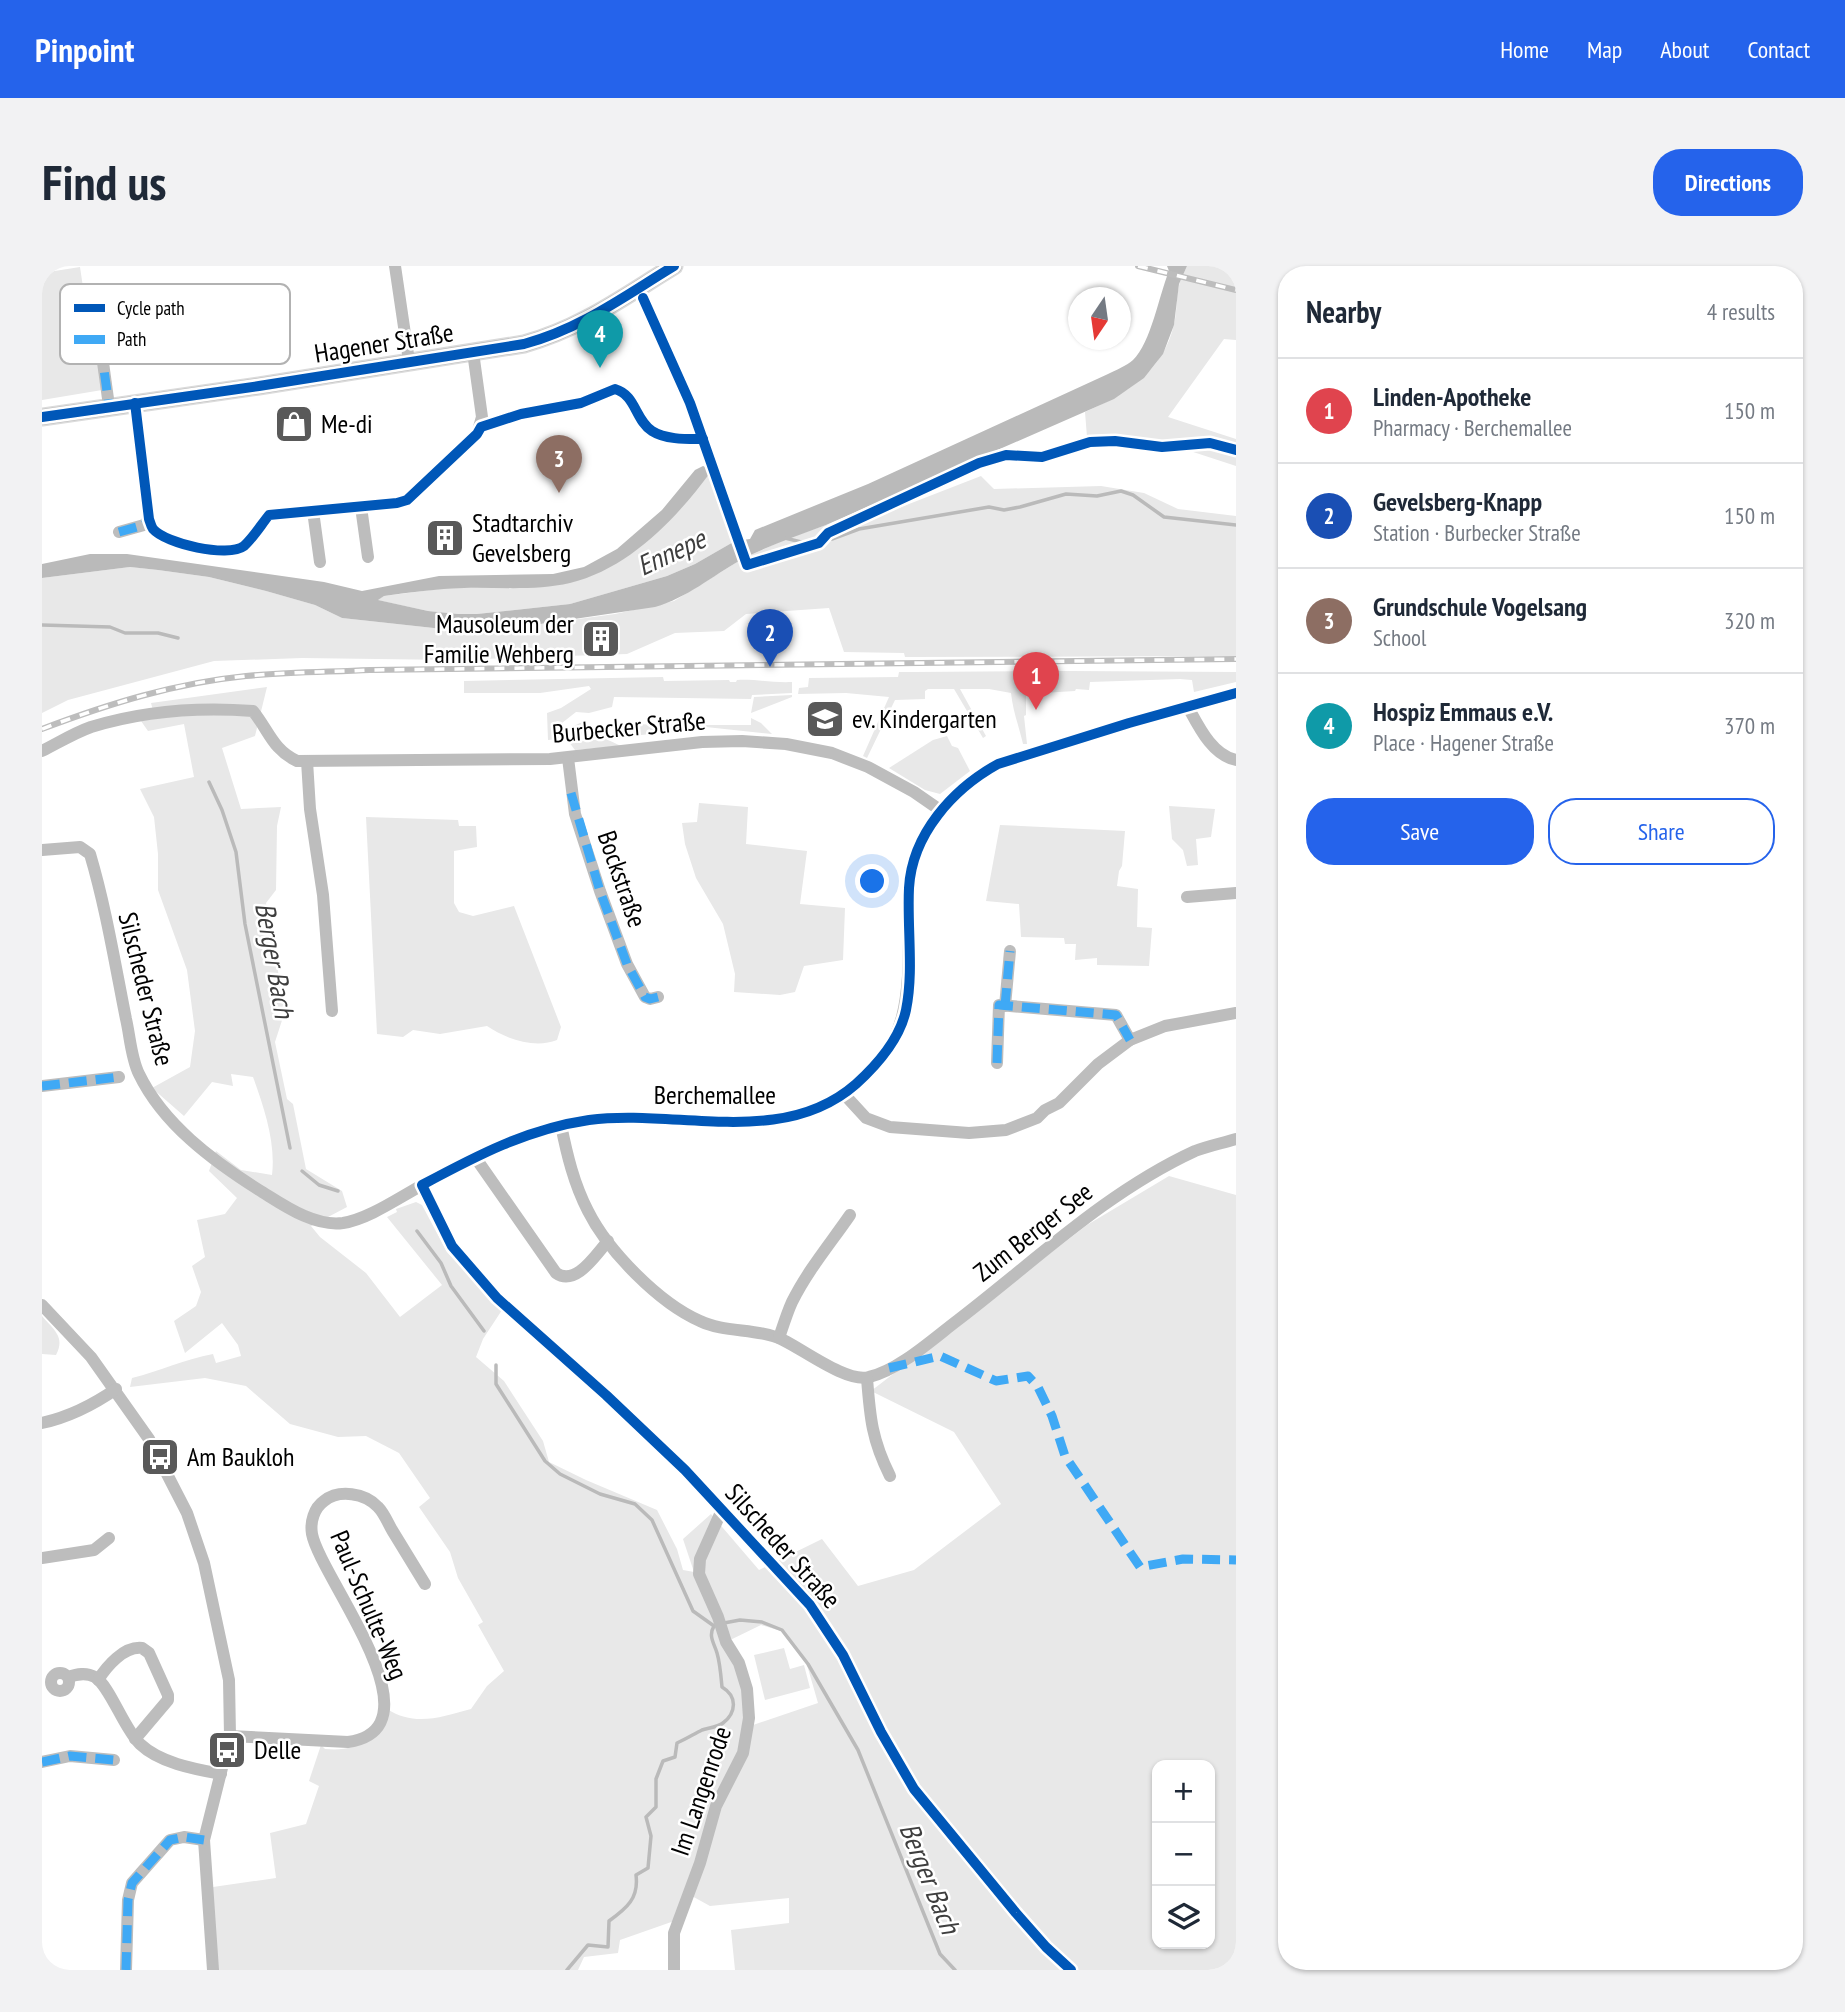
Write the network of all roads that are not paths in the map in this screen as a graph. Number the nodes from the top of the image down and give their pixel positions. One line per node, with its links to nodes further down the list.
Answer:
1 (395, 266): 4 (street)
2 (674, 266): 3 (main road, Hagener Straße)
3 (473, 352): 4 (main road, Hagener Straße); 9 (street)
4 (409, 361): 6 (main road, Hagener Straße)
5 (103, 364): 7 (street)
6 (135, 404): 7 (main road, Hagener Straße); 12 (street)
7 (109, 406): 8 (main road, Hagener Straße)
8 (42, 417)
9 (361, 507): 10 (street); 13 (street)
10 (313, 511): 11 (street); 14 (street)
11 (269, 516)
12 (119, 532)
13 (368, 557)
14 (320, 562)
15 (1235, 694): 16 (street, Berchemallee)
16 (1188, 707): 19 (street); 21 (street, Berchemallee)
17 (42, 751): 20 (street, Burbecker Straße)
18 (568, 758): 20 (street, Burbecker Straße); 21 (street, Burbecker Straße); 26 (street, Bockstraße)
19 (1236, 760)
20 (307, 761): 28 (street)
21 (940, 810): 34 (street, Berchemallee)
22 (42, 850): 38 (street, Silscheder Straße)
23 (1236, 893): 24 (street)
24 (1186, 897)
25 (1010, 951): 27 (street)
26 (658, 998)
27 (1005, 1006): 30 (street); 31 (street)
28 (332, 1011)
29 (1236, 1013): 30 (street)
30 (1130, 1040): 34 (street)
31 (997, 1063)
32 (120, 1077): 33 (street)
33 (42, 1086)
34 (843, 1093): 35 (street, Berchemallee)
35 (561, 1125): 37 (street, Berchemallee); 40 (street)
36 (1236, 1139): 43 (street, Zum Berger See)
37 (475, 1157): 38 (street, Berchemallee); 40 (street)
38 (422, 1185): 47 (street, Silscheder Straße)
39 (850, 1215): 42 (street)
40 (608, 1241): 42 (street)
41 (42, 1305): 44 (street)
42 (779, 1338): 43 (street)
43 (867, 1378): 46 (street)
44 (116, 1389): 45 (street); 53 (street)
45 (42, 1423)
46 (890, 1476)
47 (721, 1512): 61 (street, Im Langenrode); 62 (street, Silscheder Straße)
48 (109, 1538): 49 (street)
49 (42, 1558)
50 (425, 1584): 53 (street, Paul-Schulte-Weg)
51 (68, 1677): 52 (street)
52 (98, 1680): 54 (street); 54 (street)
53 (230, 1736): 57 (street)
54 (135, 1739): 57 (street)
55 (114, 1760): 56 (street)
56 (42, 1762)
57 (221, 1774): 58 (street)
58 (204, 1840): 59 (street); 60 (street)
59 (126, 1970)
60 (213, 1970)
61 (674, 1970)
62 (1071, 1970)

